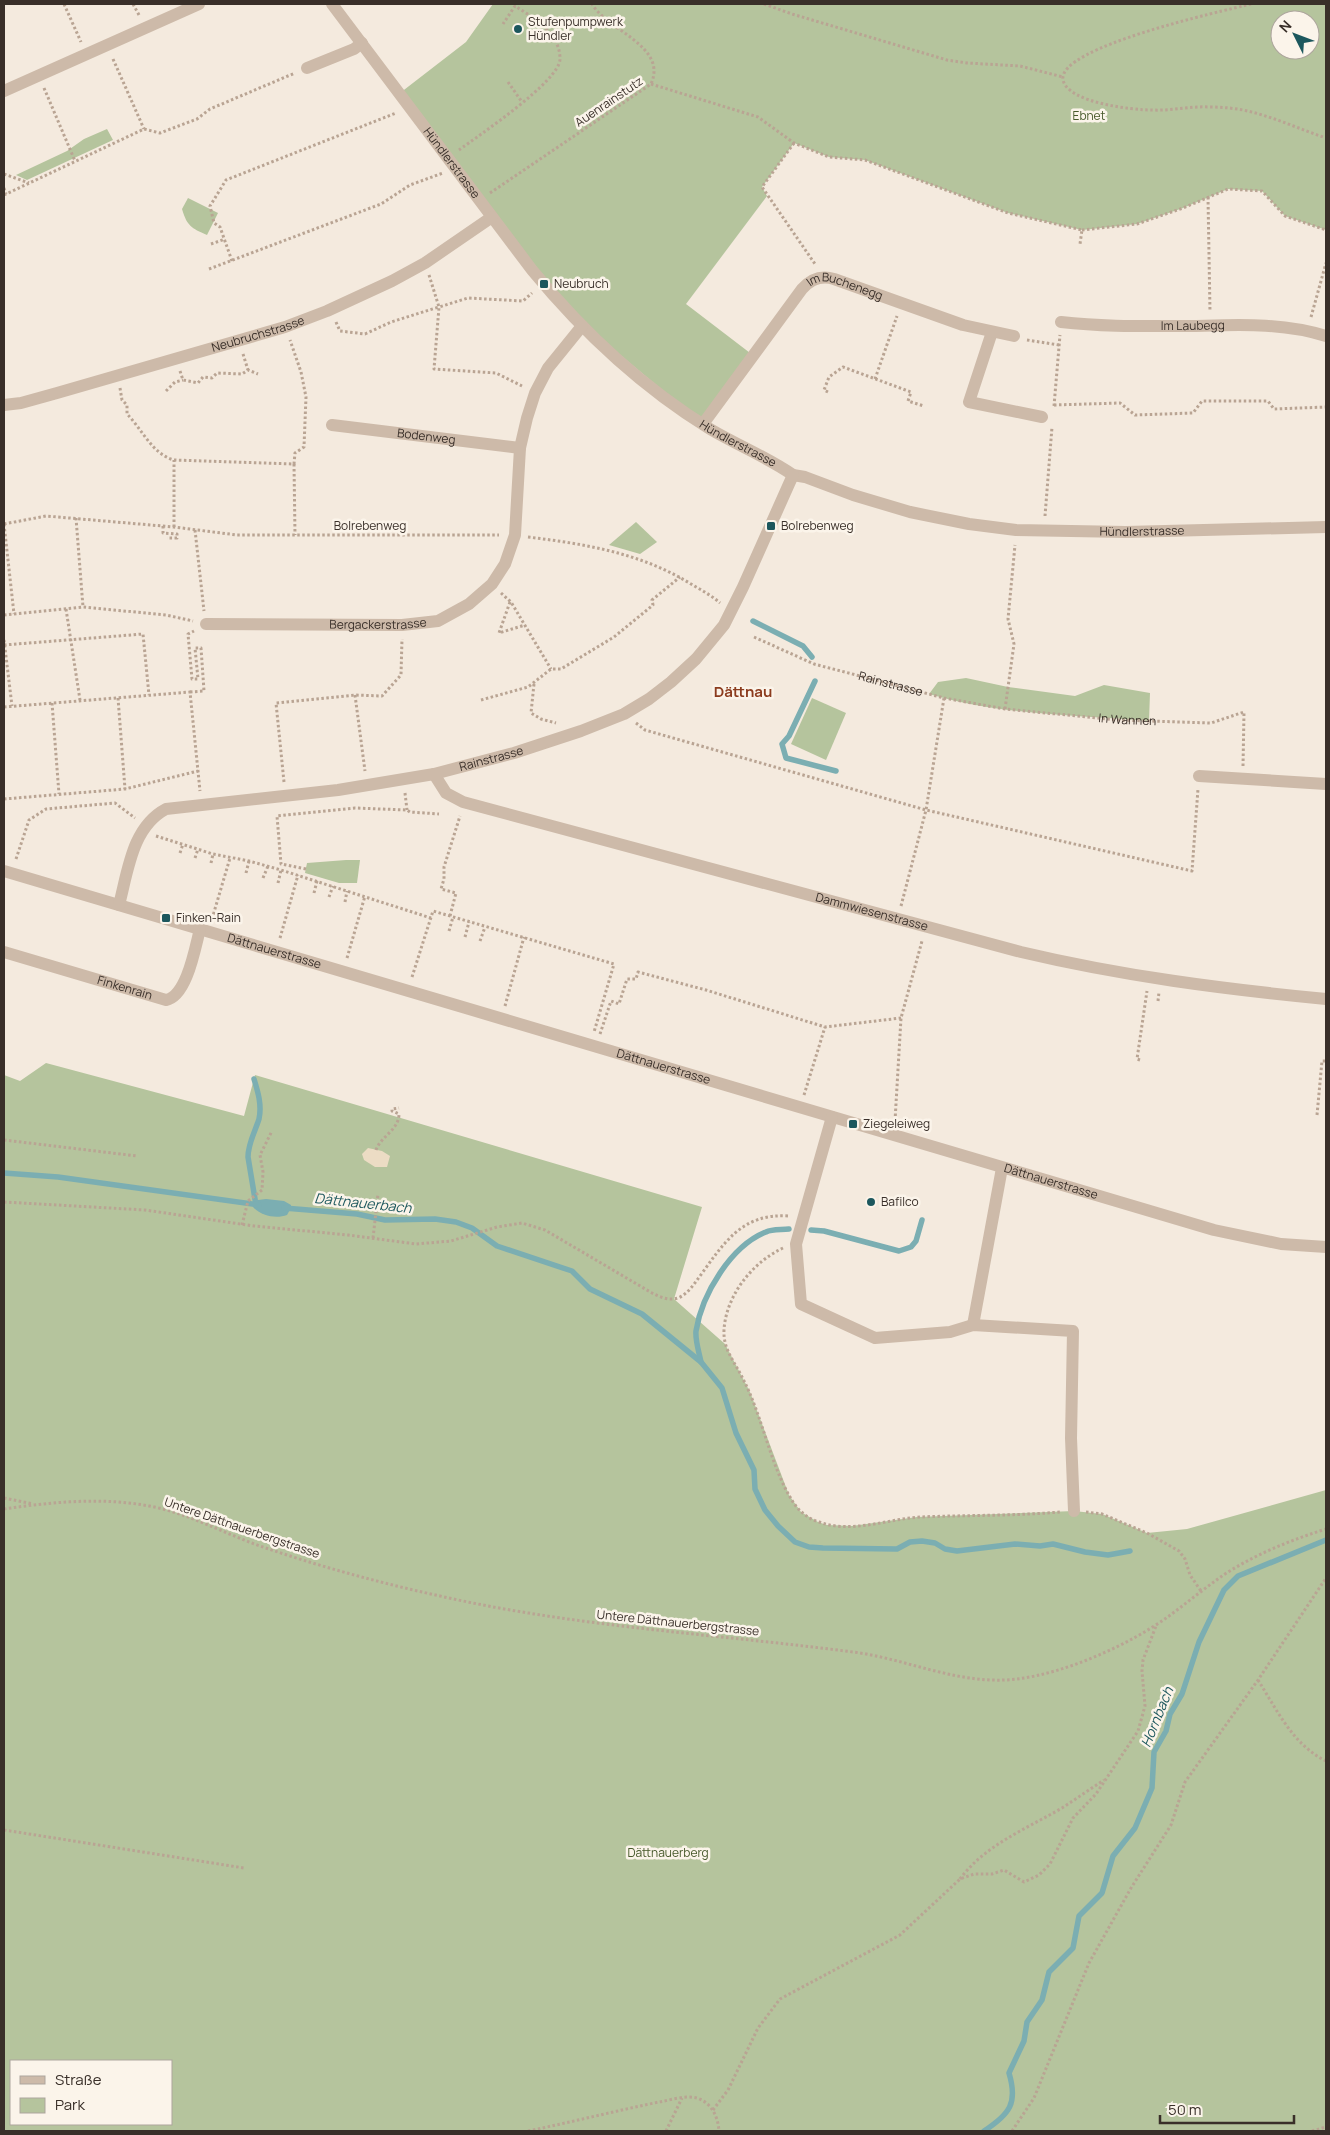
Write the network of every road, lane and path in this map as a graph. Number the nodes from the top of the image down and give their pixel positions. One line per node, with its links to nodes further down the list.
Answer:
1 (64, 4): 10 (path)
2 (133, 4): 8 (path)
3 (199, 4): 12 (street)
4 (332, 4): 11 (street, Hündlerstrasse)
5 (592, 4): 16 (path, Auenrainstutz)
6 (764, 4): 14 (path)
7 (1251, 4): 14 (path)
8 (140, 18)
9 (503, 24): 19 (path)
10 (81, 42)
11 (362, 43): 13 (street); 24 (street, Hündlerstrasse)
12 (107, 45): 17 (street); 21 (path)
13 (307, 68): 21 (path)
14 (1063, 77): 22 (path)
15 (508, 82): 19 (path)
16 (651, 84): 23 (path); 30 (path, Auenrainstutz)
17 (4, 91)
18 (47, 94): 25 (path)
19 (522, 102): 24 (path)
20 (400, 112): 36 (path)
21 (144, 129): 25 (path)
22 (1326, 138)
23 (794, 142): 34 (path); 43 (path)
24 (448, 158): 33 (street, Hündlerstrasse)
25 (75, 161): 28 (path)
26 (446, 172): 39 (path)
27 (4, 174): 28 (path)
28 (30, 183): 31 (path)
29 (4, 188): 31 (path)
30 (488, 194)
31 (5, 195)
32 (1208, 197): 34 (path); 35 (path); 47 (path)
33 (492, 217): 40 (street, Neubruchstrasse); 51 (street, Hündlerstrasse)
34 (1082, 230): 38 (path)
35 (1326, 230)
36 (225, 239): 37 (path); 39 (path)
37 (211, 244)
38 (1080, 244)
39 (232, 260): 42 (path)
40 (425, 262): 45 (path); 67 (street, Neubruchstrasse)
41 (1326, 263): 49 (path)
42 (209, 269)
43 (824, 277): 52 (street, Im Buchenegg); 72 (street, Im Buchenegg)
44 (534, 291): 45 (path)
45 (439, 307): 48 (path); 66 (path)
46 (899, 312): 61 (path)
47 (1210, 315)
48 (335, 319)
49 (1310, 320)
50 (1060, 322): 55 (street, Im Laubegg)
51 (582, 326): 66 (street, Bergackerstrasse); 72 (street, Hündlerstrasse)
52 (992, 332): 54 (street, Im Buchenegg); 71 (street)
53 (289, 336): 76 (path)
54 (1014, 336): 56 (path)
55 (1326, 336)
56 (1059, 345)
57 (242, 350): 59 (path)
58 (180, 368): 62 (path)
59 (248, 370): 60 (path); 62 (path)
60 (258, 374)
61 (875, 379): 65 (path); 69 (path)
62 (183, 380): 64 (path)
63 (120, 390): 75 (path)
64 (166, 392)
65 (828, 392)
66 (535, 393): 74 (street, Bergackerstrasse)
67 (4, 405)
68 (1054, 405): 70 (path)
69 (924, 406)
70 (1326, 407)
71 (1042, 417)
72 (703, 424): 77 (street, Hündlerstrasse)
73 (332, 425): 74 (street, Bodenweg)
74 (520, 448): 86 (street, Bergackerstrasse)
75 (174, 460): 76 (path); 81 (path)
76 (294, 464): 85 (path)
77 (793, 475): 84 (street, Hündlerstrasse); 116 (street, Rainstrasse)
78 (76, 518): 79 (path, Bolrebenweg); 80 (path, Bolrebenweg); 92 (path)
79 (4, 524): 94 (path)
80 (163, 526): 81 (path, Bolrebenweg); 87 (path)
81 (174, 527): 83 (path, Bolrebenweg)
82 (1326, 527): 84 (street, Hündlerstrasse)
83 (195, 530): 85 (path, Bolrebenweg); 96 (path)
84 (1016, 530): 115 (path)
85 (295, 535): 86 (path, Bolrebenweg)
86 (515, 535): 88 (path, Bolrebenweg); 89 (street, Bergackerstrasse)
87 (167, 538)
88 (680, 577): 91 (path, Bolrebenweg); 103 (path)
89 (492, 584): 90 (path); 96 (street, Bergackerstrasse)
90 (510, 602): 97 (path); 97 (path)
91 (722, 605)
92 (83, 607): 93 (path); 96 (path)
93 (66, 609): 94 (path); 100 (path)
94 (14, 614): 95 (path)
95 (4, 615)
96 (206, 624): 105 (path)
97 (525, 625): 103 (path)
98 (402, 633): 107 (path)
99 (754, 637): 109 (path, Rainstrasse)
100 (70, 639): 102 (path); 106 (path); 110 (path)
101 (4, 640): 102 (path)
102 (4, 645): 114 (path)
103 (552, 669): 104 (path)
104 (534, 684): 111 (path); 117 (path)
105 (190, 692): 106 (path); 119 (path)
106 (150, 695): 108 (path)
107 (355, 695): 118 (path); 123 (path)
108 (118, 698): 110 (path); 125 (path)
109 (944, 698): 115 (path, In Wannen); 131 (path)
110 (80, 700): 112 (path)
111 (481, 700)
112 (52, 703): 114 (path); 128 (path)
113 (4, 706): 114 (path)
114 (12, 706)
115 (1004, 709): 122 (path, In Wannen)
116 (624, 714): 120 (street, Rainstrasse); 131 (path)
117 (560, 726)
118 (364, 767)
119 (198, 771): 125 (path); 127 (path)
120 (434, 774): 161 (street, Rainstrasse); 168 (street, Dammwiesenstrasse)
121 (1200, 776): 122 (street); 131 (path)
122 (1243, 778): 124 (street)
123 (284, 784)
124 (1326, 784)
125 (125, 789): 128 (path)
126 (404, 789): 130 (path)
127 (200, 791)
128 (59, 794): 129 (path)
129 (4, 799)
130 (407, 810): 132 (path); 146 (path)
131 (926, 810): 168 (path)
132 (439, 814)
133 (136, 818): 143 (path)
134 (459, 819): 166 (path)
135 (152, 835): 136 (path)
136 (183, 844): 137 (path); 138 (path)
137 (198, 849): 139 (path); 140 (path)
138 (180, 853)
139 (213, 854): 141 (path); 144 (path)
140 (195, 858)
141 (230, 858): 142 (path); 171 (path)
142 (249, 861): 145 (path); 149 (path)
143 (15, 863)
144 (211, 863)
145 (268, 866): 147 (path); 151 (path)
146 (306, 868)
147 (281, 870): 150 (path); 153 (path)
148 (4, 871): 161 (street, Dättnauerstrasse)
149 (246, 873)
150 (298, 875): 152 (path); 178 (path)
151 (263, 878)
152 (317, 882): 154 (path); 156 (path)
153 (278, 883)
154 (333, 886): 155 (path); 158 (path)
155 (347, 891): 157 (path); 159 (path)
156 (314, 892)
157 (365, 896): 160 (path); 180 (path)
158 (329, 897)
159 (345, 902)
160 (385, 904): 162 (path); 163 (path)
161 (119, 905): 171 (street, Dättnauerstrasse)
162 (400, 909): 164 (path); 165 (path)
163 (383, 910)
164 (416, 914): 167 (path); 169 (path)
165 (398, 915)
166 (451, 916): 167 (path); 170 (path); 174 (path)
167 (431, 918): 182 (path)
168 (898, 919): 173 (street, Dammwiesenstrasse)
169 (414, 920)
170 (469, 922): 172 (path); 175 (path)
171 (206, 925): 178 (street, Dättnauerstrasse); 179 (street, Finkenrain)
172 (485, 927): 176 (path); 177 (path)
173 (925, 928): 181 (street, Dammwiesenstrasse); 185 (path)
174 (448, 931)
175 (464, 936)
176 (524, 937): 184 (path); 187 (path)
177 (480, 941)
178 (276, 951): 180 (street, Dättnauerstrasse)
179 (4, 952)
180 (343, 971): 182 (street, Dättnauerstrasse)
181 (1149, 978): 183 (street, Dammwiesenstrasse); 189 (path)
182 (408, 990): 184 (street, Dättnauerstrasse)
183 (1326, 998)
184 (502, 1018): 194 (street, Dättnauerstrasse)
185 (901, 1018): 186 (path); 195 (path)
186 (825, 1027): 188 (path); 191 (path)
187 (594, 1033)
188 (600, 1035)
189 (1140, 1060)
190 (1326, 1061): 193 (path)
191 (803, 1096)
192 (399, 1108): 198 (path)
193 (1317, 1115)
194 (832, 1117): 200 (street, Dättnauerstrasse); 203 (street)
195 (895, 1122)
196 (272, 1132): 204 (path)
197 (4, 1140): 199 (path)
198 (376, 1150)
199 (137, 1156)
200 (1002, 1168): 207 (street, Dättnauerstrasse); 208 (street)
201 (378, 1194): 205 (path)
202 (4, 1202): 204 (path)
203 (803, 1217): 205 (path); 206 (street)
204 (242, 1225): 205 (path)
205 (373, 1238)
206 (796, 1244): 208 (street); 212 (path)
207 (1326, 1247)
208 (973, 1325): 212 (street)
209 (4, 1498): 210 (path)
210 (36, 1505): 211 (path, Untere Dättnauerbergstrasse); 216 (path, Untere Dättnauerbergstrasse)
211 (4, 1509)
212 (1074, 1511): 215 (path)
213 (1326, 1529): 215 (path, Untere Dättnauerbergstrasse)
214 (1326, 1578): 217 (path)
215 (1201, 1591): 216 (path, Untere Dättnauerbergstrasse)
216 (1156, 1624): 219 (path)
217 (1258, 1680): 218 (path); 229 (path)
218 (1326, 1762)
219 (1106, 1779): 222 (path); 222 (path)
220 (4, 1830): 221 (path)
221 (244, 1868)
222 (960, 1880): 224 (path)
223 (682, 2098): 224 (path); 226 (path); 227 (path)
224 (713, 2110): 228 (path)
225 (1326, 2128): 230 (path)
226 (528, 2131)
227 (666, 2131)
228 (719, 2131)
229 (1012, 2131)
230 (1312, 2131)

